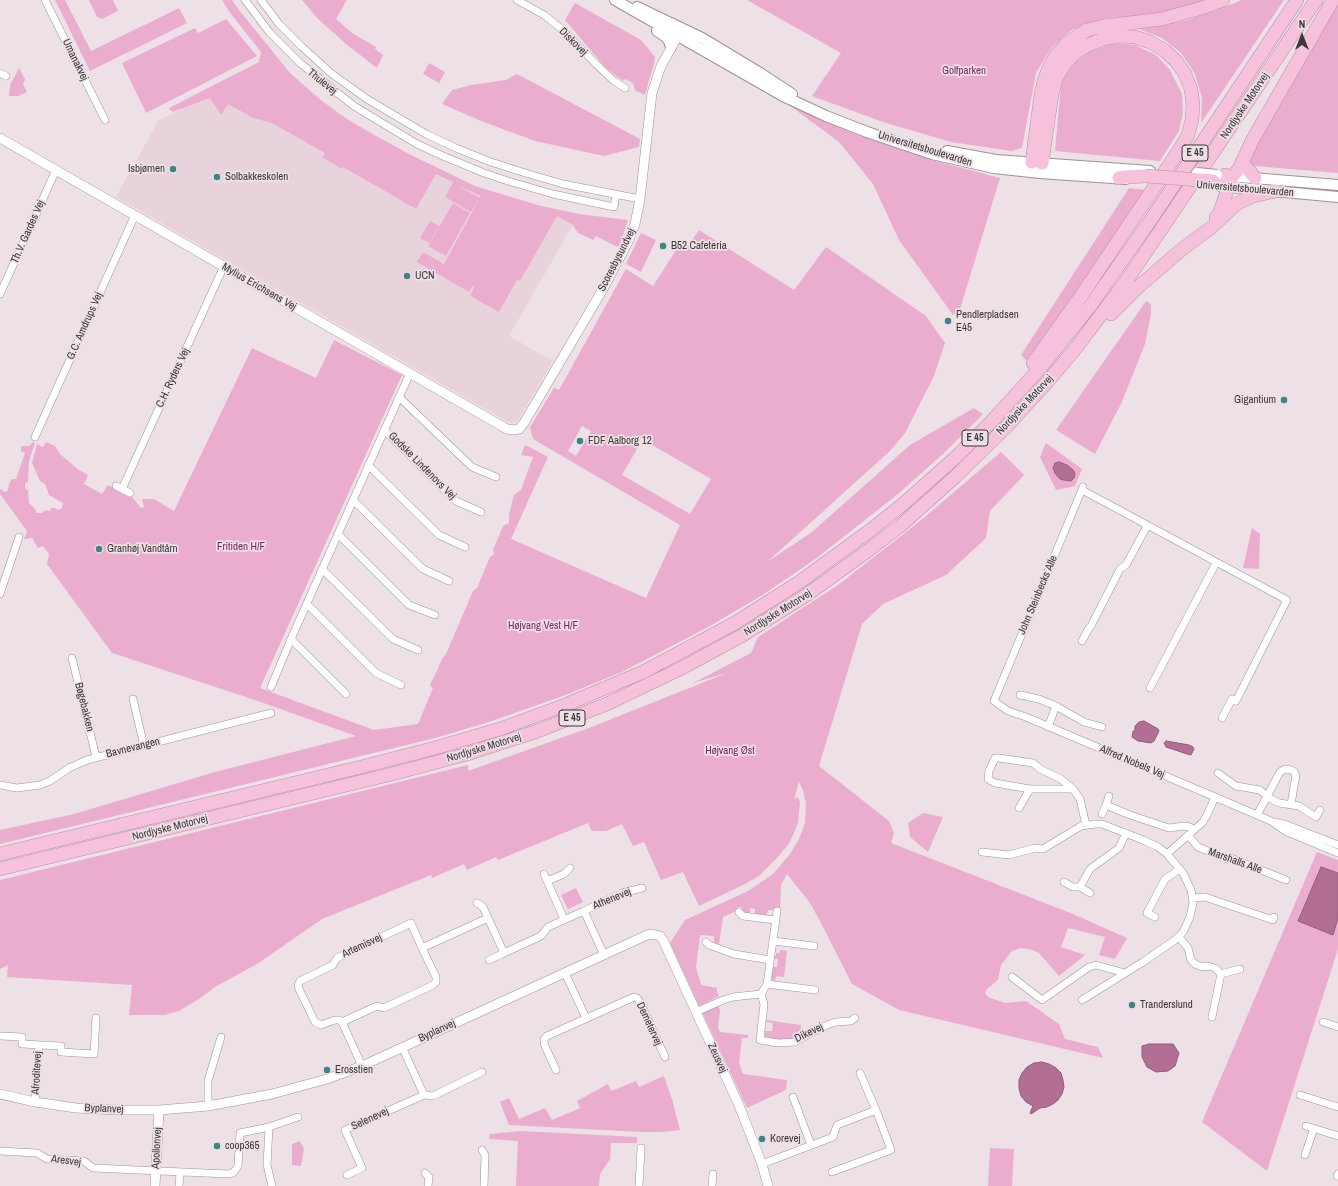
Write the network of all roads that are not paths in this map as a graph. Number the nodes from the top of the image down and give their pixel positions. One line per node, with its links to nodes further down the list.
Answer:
1 (46, 0): 14 (street, Umanakvej)
2 (245, 0): 17 (street, Thulevej)
3 (261, 0): 15 (street, Thulevej)
4 (517, 0): 13 (street, Diskovej)
5 (614, 0): 11 (main road, Universitetsboulevarden); 12 (main road)
6 (620, 0): 11 (main road, Universitetsboulevarden)
7 (1223, 0): 20 (highway)
8 (1298, 0): 53 (highway, Nordjyske Motorvej / E 45)
9 (1316, 0): 39 (highway, Nordjyske Motorvej / E 45)
10 (1333, 0): 19 (highway)
11 (679, 32): 12 (street, Scoresbysundvej); 20 (main road, Universitetsboulevarden); 24 (main road, Universitetsboulevarden)
12 (671, 47): 33 (street, Scoresbysundvej)
13 (626, 88)
14 (105, 120)
15 (423, 132): 17 (street); 18 (street, Thulevej)
16 (0, 138): 21 (street, Mylius Erichsens Vej)
17 (417, 144): 22 (street, Thulevej)
18 (488, 161): 22 (street); 27 (street, Thulevej)
19 (1242, 162): 25 (highway); 26 (highway)
20 (1037, 163): 23 (main road, Universitetsboulevarden); 53 (highway)
21 (56, 170): 34 (street, Mylius Erichsens Vej); 37 (street, Th.V. Gardes Vej)
22 (484, 173): 30 (street, Thulevej)
23 (1146, 176): 24 (highway); 26 (highway, bridge)
24 (1119, 178)
25 (1255, 178): 26 (main road, Universitetsboulevarden); 28 (main road, Universitetsboulevarden)
26 (1222, 180): 29 (main road, Universitetsboulevarden); 35 (highway)
27 (556, 182): 30 (street); 31 (street, Thulevej)
28 (1338, 185)
29 (1276, 191): 32 (main road, Universitetsboulevarden); 35 (highway)
30 (553, 194): 31 (street, Thulevej)
31 (616, 195): 33 (street, Thulevej)
32 (1338, 197)
33 (640, 199): 41 (street, Scoresbysundvej)
34 (135, 215): 36 (street, Mylius Erichsens Vej); 43 (street, G.C. Amdrups Vej)
35 (1200, 235): 39 (highway)
36 (224, 266): 38 (street, Mylius Erichsens Vej); 46 (street, C.H. Ryders Vej)
37 (0, 294)
38 (410, 373): 40 (street, Godske Lindenovs Vej); 41 (street, Mylius Erichsens Vej)
39 (1049, 380): 101 (highway, Nordjyske Motorvej / E 45)
40 (399, 397): 42 (street, Godske Lindenovs Vej); 45 (street)
41 (519, 429)
42 (384, 430): 44 (street, Godske Lindenovs Vej); 48 (street, Godske Lindenovs Vej)
43 (35, 437)
44 (368, 466): 47 (street, Godske Lindenovs Vej); 52 (street)
45 (496, 477)
46 (130, 493)
47 (353, 500): 50 (street, Godske Lindenovs Vej); 56 (street)
48 (481, 512)
49 (1147, 526): 54 (street, John Steinbecks Alle); 61 (street); 70 (street, John Steinbecks Alle)
50 (338, 534): 55 (street, Godske Lindenovs Vej); 59 (street)
51 (19, 537): 57 (street)
52 (465, 547)
53 (842, 552): 98 (highway, Nordjyske Motorvej / E 45)
54 (1216, 563): 66 (street); 73 (street, John Steinbecks Alle)
55 (322, 569): 58 (street, Godske Lindenovs Vej); 62 (street)
56 (449, 581)
57 (0, 594)
58 (306, 604): 60 (street, Godske Lindenovs Vej); 64 (street)
59 (435, 615)
60 (291, 639): 65 (street, Godske Lindenovs Vej); 67 (street)
61 (1082, 641)
62 (418, 650)
63 (72, 658): 77 (street, Bøgebakken)
64 (401, 685)
65 (271, 687)
66 (1150, 688)
67 (346, 694)
68 (1020, 695): 71 (street)
69 (133, 699): 76 (street)
70 (994, 700): 74 (street, Alfred Nobels Vej)
71 (1056, 706): 74 (street); 75 (street)
72 (271, 713): 76 (street, Bavnevangen)
73 (1222, 718)
74 (1048, 727): 84 (street, Alfred Nobels Vej)
75 (1102, 727)
76 (144, 746): 77 (street, Bavnevangen)
77 (96, 757): 79 (street, Bavnevangen)
78 (1218, 773): 82 (street)
79 (0, 785)
80 (1030, 789): 81 (street); 81 (street); 87 (street)
81 (1073, 789): 92 (street)
82 (1267, 795): 85 (street); 85 (street); 90 (street)
83 (1109, 796): 86 (street)
84 (1215, 797): 90 (street, Alfred Nobels Vej); 93 (street)
85 (1291, 804): 88 (street)
86 (1106, 805): 89 (street); 93 (street)
87 (1020, 808)
88 (1320, 810)
89 (1102, 814)
90 (1257, 815): 91 (street, Alfred Nobels Vej)
91 (1271, 821): 95 (street, Alfred Nobels Vej); 97 (street, Alfred Nobels Vej)
92 (1086, 825): 94 (street); 96 (street)
93 (1191, 832): 99 (street); 104 (street, Marshalls Alle)
94 (1126, 833): 99 (street); 107 (street)
95 (1338, 845)
96 (982, 852)
97 (1338, 853)
98 (0, 854)
99 (1167, 854): 102 (street)
100 (570, 868): 105 (street)
101 (0, 869)
102 (1180, 869): 110 (street); 115 (street)
103 (544, 874): 105 (street)
104 (1286, 880)
105 (547, 881): 118 (street)
106 (1064, 882): 107 (street)
107 (1080, 887): 109 (street)
108 (642, 888): 112 (street, Athenevej)
109 (1090, 893)
110 (1192, 898): 117 (street); 121 (street)
111 (477, 903): 116 (street)
112 (584, 911): 118 (street, Athenevej); 127 (street, Athenevej)
113 (777, 911): 119 (street)
114 (738, 912): 119 (street)
115 (1155, 917)
116 (488, 918): 125 (street); 126 (street)
117 (1273, 918)
118 (564, 919): 126 (street, Athenevej)
119 (775, 920): 122 (street)
120 (657, 935): 127 (street, Byplanvej); 139 (street, Zeusvej)
121 (1179, 937): 132 (street); 133 (street)
122 (773, 941): 124 (street); 129 (street)
123 (706, 942): 129 (street)
124 (814, 946)
125 (422, 948): 144 (street, Artemisvej); 144 (street, Artemisvej)
126 (504, 953): 128 (street, Athenevej)
127 (604, 954): 131 (street, Byplanvej)
128 (490, 960)
129 (770, 960): 135 (street)
130 (1240, 969): 133 (street)
131 (565, 972): 142 (street); 150 (street, Byplanvej)
132 (1125, 973): 134 (street); 138 (street)
133 (1221, 974): 140 (street)
134 (1012, 977)
135 (767, 984): 136 (street); 137 (street)
136 (814, 990)
137 (761, 994): 139 (street); 143 (street, Dikevej)
138 (1082, 1000)
139 (696, 1012): 173 (street, Zeusvej)
140 (1212, 1017)
141 (96, 1018): 149 (street, Afroditevej)
142 (586, 1018): 151 (street, Demetervej); 153 (street, Demetervej)
143 (855, 1018)
144 (342, 1022): 152 (street)
145 (1323, 1022): 146 (street)
146 (1338, 1027)
147 (0, 1036): 149 (street, Afroditevej)
148 (221, 1037): 161 (street)
149 (39, 1045): 160 (street, Afroditevej)
150 (402, 1047): 152 (street, Byplanvej); 157 (street)
151 (665, 1057)
152 (362, 1066): 161 (street, Byplanvej)
153 (556, 1070)
154 (482, 1072): 157 (street, Selenevej)
155 (860, 1073): 164 (street)
156 (0, 1094): 160 (street, Byplanvej)
157 (424, 1095): 179 (street, Selenevej)
158 (1300, 1095): 162 (street)
159 (793, 1097): 168 (street)
160 (36, 1102): 163 (street, Byplanvej)
161 (208, 1106): 163 (street, Byplanvej)
162 (1338, 1107)
163 (159, 1110): 174 (street, Apollonvej)
164 (876, 1110): 168 (street); 175 (street)
165 (298, 1117): 166 (street)
166 (269, 1127): 176 (street, Aresvej); 182 (street)
167 (1338, 1136): 172 (street)
168 (811, 1145): 173 (street)
169 (641, 1148): 185 (street)
170 (482, 1150): 184 (street)
171 (0, 1151): 174 (street, Aresvej)
172 (1305, 1155)
173 (762, 1164): 187 (street, Zeusvej)
174 (156, 1171): 176 (street, Aresvej); 180 (street, Apollonvej)
175 (832, 1172)
176 (180, 1173): 181 (street)
177 (425, 1173): 183 (street)
178 (713, 1174): 186 (street)
179 (347, 1175)
180 (155, 1186)
181 (179, 1186)
182 (272, 1186)
183 (428, 1186)
184 (484, 1186)
185 (639, 1186)
186 (712, 1186)
187 (768, 1186)

